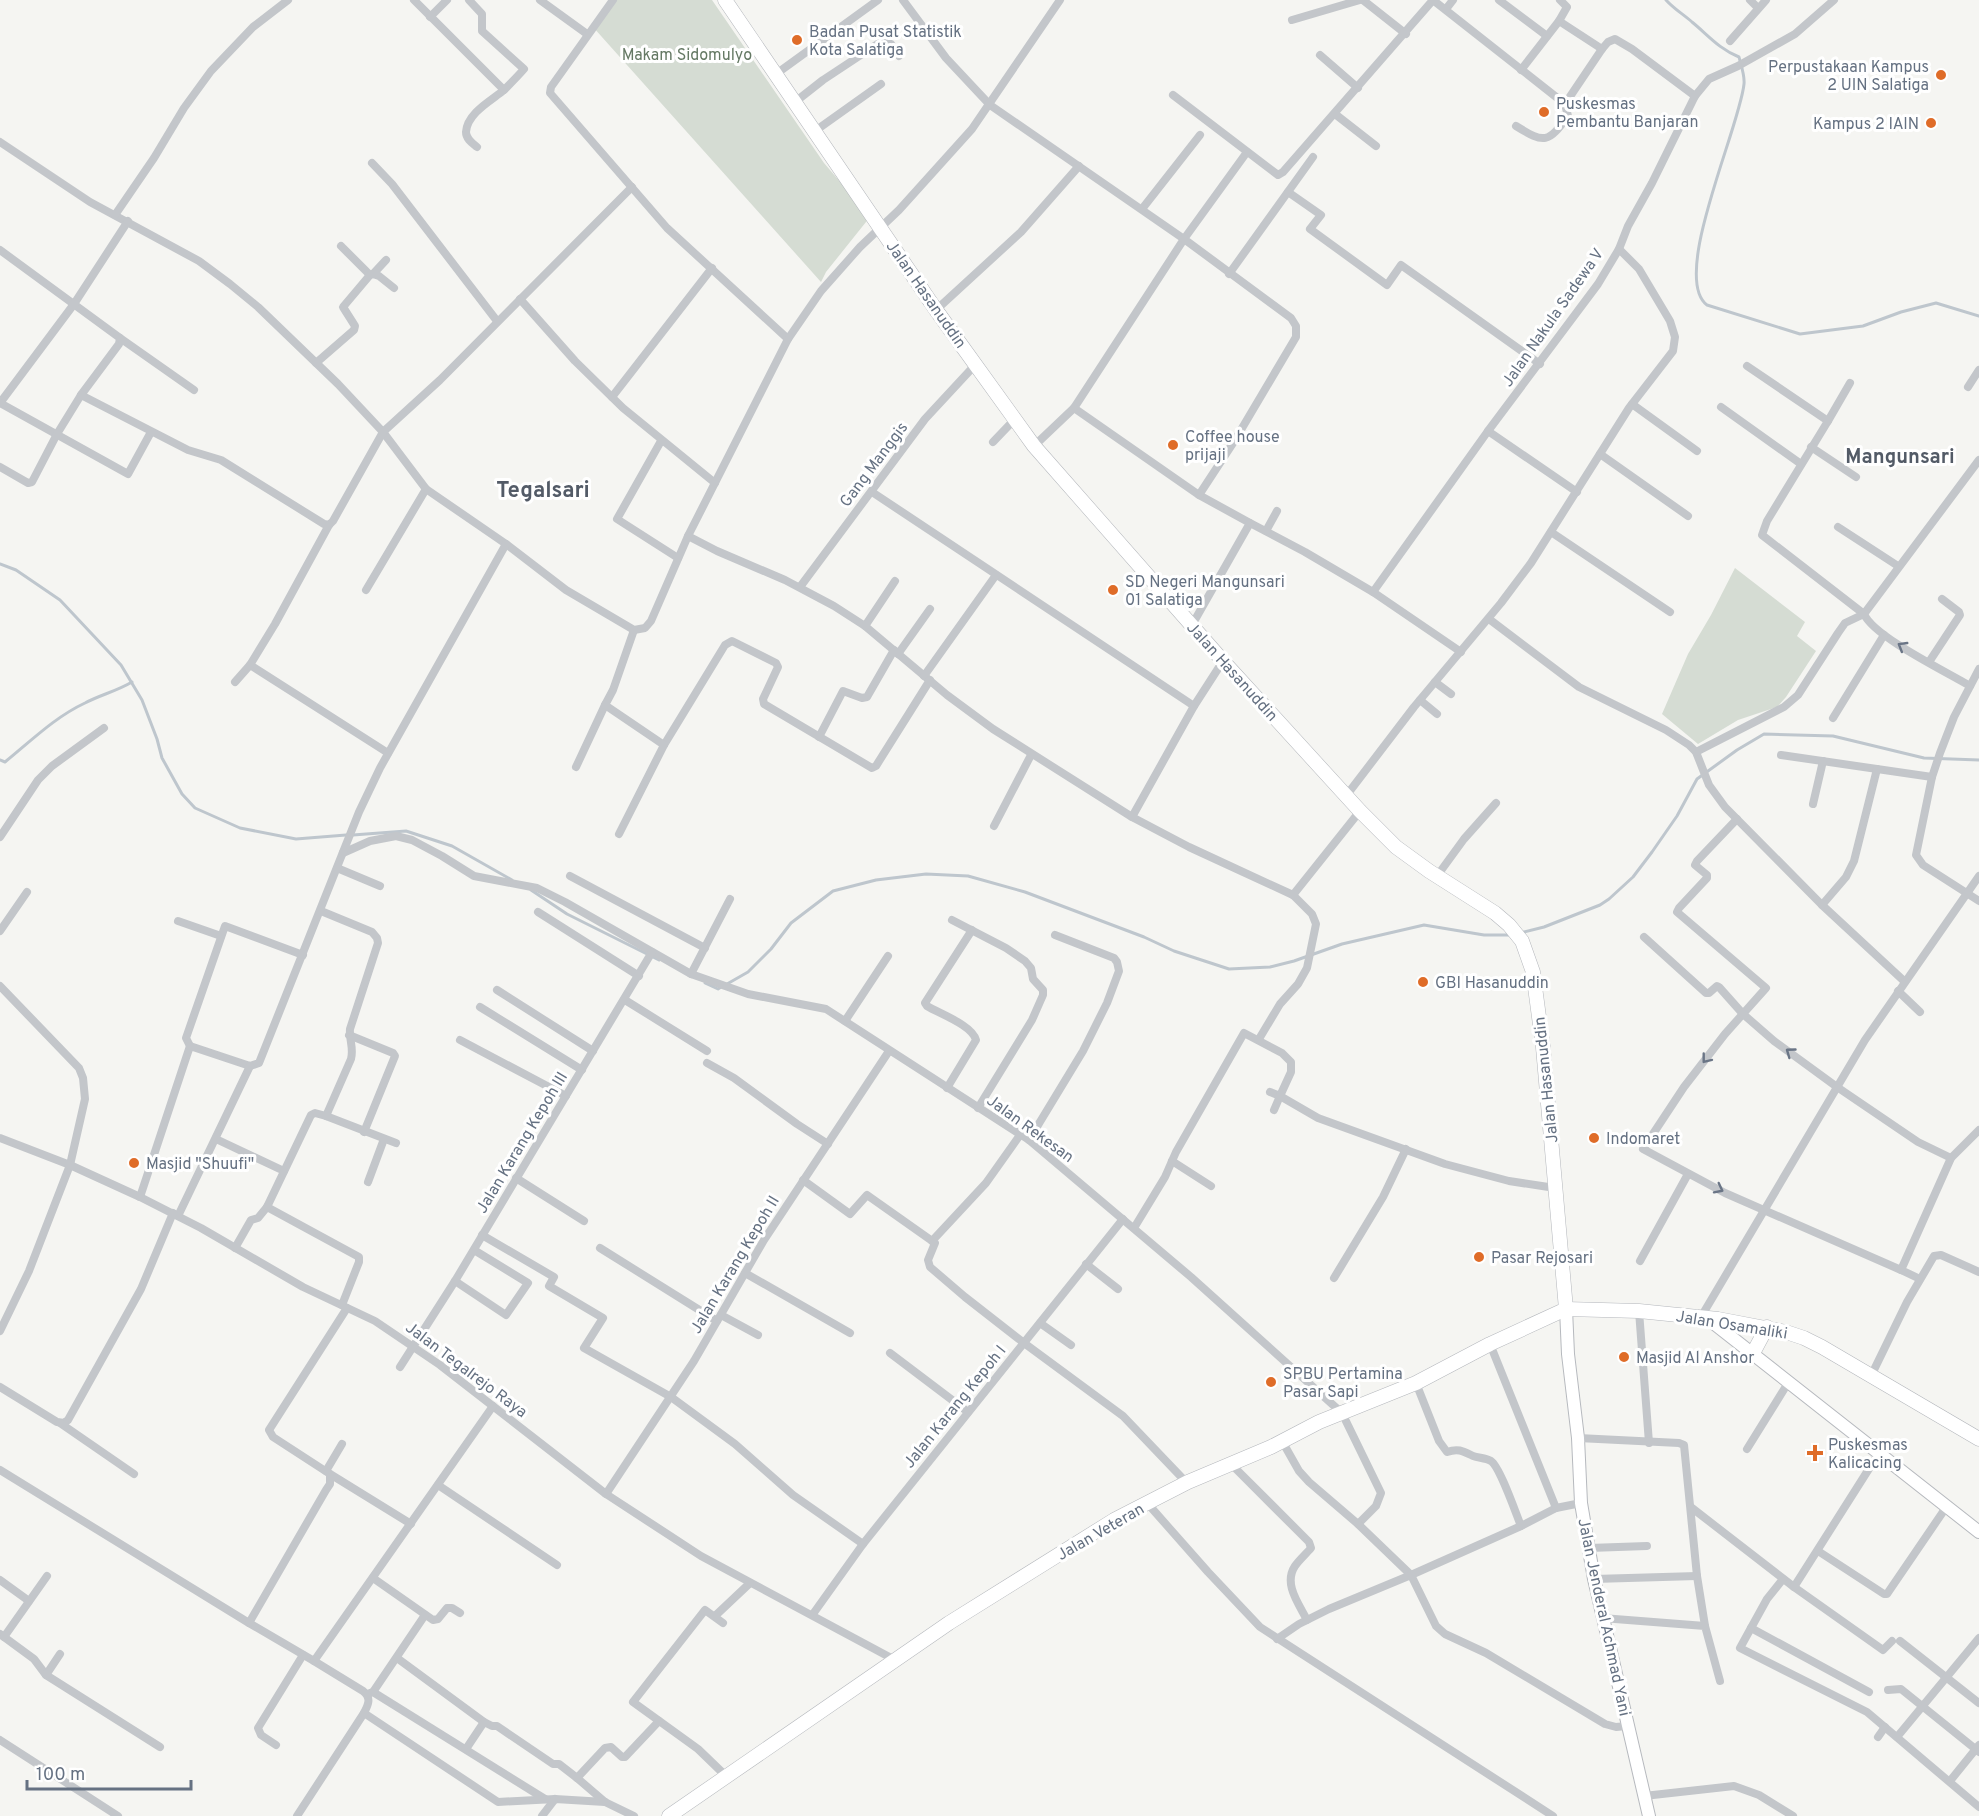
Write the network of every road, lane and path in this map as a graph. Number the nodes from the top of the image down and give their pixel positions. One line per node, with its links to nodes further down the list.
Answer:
1 (288, 0): 54 (street)
2 (414, 0): 20 (street)
3 (447, 0): 20 (street)
4 (469, 0): 34 (street)
5 (540, 0): 23 (street)
6 (613, 0): 23 (street)
7 (725, 0): 31 (main road, Jalan Hasanuddin)
8 (878, 0): 31 (street)
9 (903, 0): 39 (street)
10 (1060, 0): 39 (street)
11 (1362, 0): 21 (street); 24 (street)
12 (1453, 0): 19 (street)
13 (1499, 0): 25 (street)
14 (1560, 0): 22 (street)
15 (1750, 0): 18 (street)
16 (1766, 0): 18 (street)
17 (1834, 0): 36 (street, Jalan Nakula Sadewa V)
18 (1758, 8): 26 (street)
19 (1446, 9): 24 (street); 30 (street)
20 (430, 17): 34 (street)
21 (1292, 20)
22 (1559, 21): 25 (street); 27 (street)
23 (587, 34): 51 (street)
24 (1406, 34): 33 (street)
25 (1547, 36): 30 (street)
26 (1730, 41)
27 (1602, 49): 36 (street); 38 (street)
28 (899, 56): 37 (street)
29 (1320, 56): 33 (street)
30 (1521, 70): 38 (street)
31 (776, 74): 37 (main road, Jalan Hasanuddin)
32 (881, 84): 42 (street)
33 (1359, 88): 40 (street)
34 (504, 90): 46 (street)
35 (1173, 95): 47 (street)
36 (1695, 96): 59 (street, Jalan Nakula Sadewa V)
37 (795, 102): 42 (main road, Jalan Hasanuddin)
38 (1565, 104): 41 (street)
39 (990, 105): 50 (street); 56 (street)
40 (1335, 114): 45 (street); 47 (street)
41 (1516, 126)
42 (815, 131): 56 (main road, Jalan Hasanuddin)
43 (1200, 135): 53 (street)
44 (0, 142): 54 (street)
45 (1376, 146)
46 (477, 147)
47 (1247, 152): 57 (street)
48 (1313, 158): 52 (street)
49 (372, 163): 69 (street)
50 (1079, 166): 53 (street); 68 (street)
51 (632, 187): 62 (street); 66 (street)
52 (1288, 192): 64 (street); 74 (street)
53 (1142, 209): 57 (street)
54 (115, 215): 55 (street)
55 (128, 222): 67 (street); 72 (street)
56 (881, 229): 68 (main road, Jalan Hasanuddin); 71 (street)
57 (1184, 238): 64 (street); 85 (street)
58 (341, 246): 63 (street)
59 (1619, 249): 74 (street, Jalan Nakula Sadewa V); 83 (street)
60 (0, 250): 67 (street)
61 (386, 260): 63 (street)
62 (712, 268): 71 (street); 81 (street)
63 (372, 274): 65 (street); 72 (street)
64 (1229, 274): 107 (street)
65 (394, 288)
66 (520, 299): 69 (street); 81 (street)
67 (74, 304): 70 (street); 82 (street)
68 (936, 310): 73 (main road, Jalan Hasanuddin)
69 (497, 321): 90 (street)
70 (120, 338): 79 (street); 80 (street)
71 (789, 339): 103 (street)
72 (316, 363): 90 (street)
73 (976, 364): 86 (main road, Jalan Hasanuddin); 105 (street, Gang Manggis)
74 (1540, 364): 88 (street, Jalan Nakula Sadewa V)
75 (1747, 366): 87 (street)
76 (1979, 370): 78 (street)
77 (1850, 382): 87 (street)
78 (1968, 387)
79 (194, 390)
80 (81, 395): 89 (street); 91 (street)
81 (612, 397): 92 (street)
82 (0, 403): 91 (street)
83 (1632, 404): 96 (street); 97 (street)
84 (1721, 407): 99 (street)
85 (1074, 408): 94 (street); 107 (street)
86 (1015, 419): 93 (street); 94 (main road, Jalan Hasanuddin)
87 (1828, 421): 95 (street)
88 (1488, 431): 106 (street); 123 (street, Jalan Nakula Sadewa V)
89 (151, 432): 91 (street); 111 (street)
90 (383, 432): 104 (street); 111 (street)
91 (57, 434): 100 (street)
92 (661, 441): 103 (street); 117 (street)
93 (993, 442)
94 (1034, 446): 129 (main road, Jalan Hasanuddin)
95 (1811, 447): 99 (street); 102 (street)
96 (1697, 452)
97 (1600, 454): 106 (street); 109 (street)
98 (1979, 460): 101 (street)
99 (1801, 464): 127 (street)
100 (0, 467)
101 (1976, 471): 118 (street)
102 (1856, 477)
103 (715, 483): 115 (street)
104 (426, 489): 116 (street); 122 (street)
105 (872, 492): 119 (street); 121 (street, Gang Manggis)
106 (1577, 492): 114 (street)
107 (1199, 495): 110 (street)
108 (1277, 511): 113 (street)
109 (1688, 516)
110 (1250, 523): 113 (street); 129 (street)
111 (328, 525): 137 (street)
112 (1838, 527): 118 (street)
113 (1266, 531): 123 (street)
114 (1551, 532): 126 (street); 128 (street)
115 (688, 536): 117 (street); 121 (street)
116 (506, 544): 131 (street); 153 (street)
117 (678, 558): 131 (street)
118 (1898, 566): 127 (street)
119 (996, 575): 139 (street); 146 (street)
120 (895, 581): 130 (street)
121 (800, 587): 130 (street)
122 (366, 590)
123 (1372, 592): 134 (street)
124 (1942, 599): 136 (street)
125 (930, 609): 133 (street)
126 (1670, 612)
127 (1864, 614): 132 (street); 152 (street)
128 (1489, 619): 134 (street); 152 (street)
129 (1192, 625): 135 (main road, Jalan Hasanuddin)
130 (865, 626): 133 (street)
131 (634, 630): 145 (street)
132 (1884, 635): 136 (street, one-way to 132); 148 (street)
133 (896, 652): 139 (street); 150 (street)
134 (1461, 652): 141 (street)
135 (1223, 661): 146 (street); 160 (main road, Jalan Hasanuddin)
136 (1929, 662): 142 (street)
137 (250, 665): 140 (street); 153 (street)
138 (1979, 669): 142 (street)
139 (927, 678): 150 (street); 154 (street)
140 (235, 682)
141 (1435, 682): 143 (street); 144 (street)
142 (1974, 685): 159 (street)
143 (1452, 694)
144 (1420, 700): 147 (street); 160 (street)
145 (605, 705): 151 (street); 157 (street)
146 (1194, 706): 164 (street)
147 (1437, 714)
148 (1833, 718)
149 (104, 728): 168 (street)
150 (819, 737): 151 (street)
151 (664, 745): 167 (street)
152 (1696, 752): 165 (street)
153 (388, 753): 169 (street)
154 (1032, 755): 164 (street); 166 (street)
155 (1781, 755): 156 (street)
156 (1822, 761): 158 (street); 162 (street)
157 (576, 767)
158 (1877, 769): 159 (street); 180 (street)
159 (1934, 772): 176 (street)
160 (1346, 796): 163 (main road, Jalan Hasanuddin)
161 (1496, 803): 172 (street)
162 (1813, 804)
163 (1360, 811): 172 (main road, Jalan Hasanuddin); 177 (street)
164 (1132, 817): 177 (street)
165 (1737, 819): 180 (street); 203 (street)
166 (994, 826)
167 (619, 834)
168 (0, 837)
169 (343, 854): 170 (street); 191 (street, Jalan Rekesan)
170 (337, 868): 174 (street); 181 (street)
171 (570, 876): 190 (street)
172 (1437, 876): 242 (main road, Jalan Hasanuddin)
173 (1979, 876): 176 (street)
174 (380, 886)
175 (27, 892): 186 (street)
176 (1967, 893): 179 (street); 196 (street)
177 (1293, 896): 206 (street)
178 (730, 899): 190 (street)
179 (1979, 901)
180 (1822, 905): 196 (street)
181 (321, 912): 192 (street); 205 (street)
182 (538, 912): 195 (street)
183 (952, 920): 185 (street)
184 (178, 921): 188 (street)
185 (972, 930): 216 (street); 220 (street)
186 (0, 931)
187 (1054, 935): 229 (street)
188 (221, 936): 192 (street); 208 (street)
189 (1644, 937): 203 (street)
190 (705, 948): 194 (street)
191 (652, 954): 194 (street, Jalan Rekesan); 195 (street, Jalan Karang Kepoh III)
192 (303, 955): 213 (street)
193 (888, 956): 204 (street)
194 (691, 974): 204 (street, Jalan Rekesan)
195 (639, 976): 200 (street, Jalan Karang Kepoh III)
196 (1904, 981): 199 (street)
197 (0, 986): 235 (street)
198 (497, 990): 211 (street)
199 (1898, 991): 202 (street); 215 (street)
200 (625, 1000): 209 (street); 211 (street, Jalan Karang Kepoh III)
201 (480, 1007): 214 (street)
202 (1920, 1012)
203 (1743, 1014): 215 (street, one-way to 203); 237 (street, one-way to 237)
204 (845, 1021): 210 (street, Jalan Rekesan)
205 (349, 1035): 222 (street); 224 (street)
206 (1259, 1039): 219 (street); 234 (street)
207 (460, 1040): 218 (street)
208 (190, 1046): 213 (street); 243 (street)
209 (707, 1051)
210 (889, 1051): 216 (street, Jalan Rekesan); 231 (street, Jalan Karang Kepoh II)
211 (593, 1052): 214 (street, Jalan Karang Kepoh III)
212 (707, 1063): 231 (street)
213 (250, 1066): 227 (street)
214 (582, 1070): 218 (street, Jalan Karang Kepoh III)
215 (1837, 1087): 233 (street); 245 (street)
216 (947, 1088): 220 (street, Jalan Rekesan)
217 (1270, 1092): 219 (street)
218 (566, 1096): 238 (street, Jalan Karang Kepoh III)
219 (1280, 1096): 221 (street); 232 (street)
220 (978, 1108): 225 (street, Jalan Rekesan)
221 (1274, 1110)
222 (326, 1116): 224 (street); 236 (street)
223 (1979, 1130): 233 (street)
224 (364, 1132): 228 (street)
225 (1020, 1135): 229 (street, Jalan Rekesan); 251 (street)
226 (0, 1138): 235 (street, Jalan Tegalrejo Raya)
227 (216, 1139): 236 (street); 246 (street)
228 (384, 1139): 230 (street); 240 (street)
229 (1029, 1140): 247 (street, Jalan Rekesan)
230 (396, 1143)
231 (828, 1144): 239 (street, Jalan Karang Kepoh II)
232 (1406, 1149): 242 (street); 260 (street)
233 (1951, 1158): 257 (street)
234 (1172, 1161): 241 (street); 249 (street)
235 (70, 1166): 243 (street, Jalan Tegalrejo Raya); 271 (street)
236 (284, 1171): 244 (street)
237 (1688, 1174): 245 (street, one-way to 245); 255 (street)
238 (516, 1178): 248 (street); 250 (street, Jalan Karang Kepoh III)
239 (803, 1180): 251 (street); 259 (street, Jalan Karang Kepoh II)
240 (368, 1182)
241 (1211, 1186)
242 (1555, 1188): 265 (main road, Jalan Hasanuddin)
243 (140, 1197): 246 (street, Jalan Tegalrejo Raya)
244 (267, 1207): 252 (street); 264 (street)
245 (1764, 1210): 257 (street); 267 (street)
246 (176, 1215): 252 (street, Jalan Tegalrejo Raya); 289 (street)
247 (1123, 1220): 249 (street, Jalan Rekesan); 256 (street, Jalan Karang Kepoh I)
248 (584, 1221)
249 (1134, 1228): 288 (street, Jalan Rekesan)
250 (482, 1235): 254 (street, Jalan Karang Kepoh III); 285 (street)
251 (932, 1241): 274 (street)
252 (235, 1248): 264 (street, Jalan Tegalrejo Raya)
253 (600, 1248): 268 (street)
254 (474, 1250): 262 (street, Jalan Karang Kepoh III); 262 (street)
255 (1640, 1261)
256 (1086, 1264): 263 (street); 269 (street, Jalan Karang Kepoh I)
257 (1901, 1270): 261 (street)
258 (1979, 1272): 261 (street)
259 (745, 1273): 268 (street, Jalan Karang Kepoh II); 272 (street)
260 (1334, 1278)
261 (1920, 1279): 281 (street)
262 (455, 1281): 276 (street, Jalan Karang Kepoh III)
263 (1118, 1289)
264 (344, 1306): 276 (street, Jalan Tegalrejo Raya); 299 (street)
265 (1566, 1309): 266 (main road, Jalan Osamaliki); 275 (main road, Jalan Veteran); 290 (main road, Jalan Jenderal Achmad Yani)
266 (1639, 1311): 267 (main road, Jalan Osamaliki); 293 (street)
267 (1704, 1317): 270 (main road, Jalan Osamaliki); 279 (main road)
268 (719, 1318): 273 (street); 285 (street, Jalan Karang Kepoh II)
269 (1040, 1323): 274 (street, Jalan Karang Kepoh I); 277 (street)
270 (1767, 1327): 279 (main road); 281 (main road, Jalan Osamaliki)
271 (0, 1331)
272 (850, 1333)
273 (758, 1335)
274 (1024, 1343): 287 (street, Jalan Karang Kepoh I); 301 (street)
275 (1490, 1344): 282 (main road, Jalan Veteran); 307 (street)
276 (414, 1345): 280 (street, Jalan Karang Kepoh III); 286 (street, Jalan Tegalrejo Raya)
277 (1071, 1345)
278 (890, 1353): 287 (street)
279 (1752, 1355): 283 (main road)
280 (400, 1367)
281 (1871, 1376): 291 (main road, Jalan Osamaliki)
282 (1416, 1383): 288 (main road, Jalan Veteran); 311 (street)
283 (1788, 1383): 295 (street); 296 (main road)
284 (0, 1387): 289 (street)
285 (672, 1397): 303 (street, Jalan Karang Kepoh II); 313 (street)
286 (492, 1406): 302 (street); 303 (street, Jalan Tegalrejo Raya)
287 (968, 1412): 313 (street, Jalan Karang Kepoh I)
288 (1342, 1413): 292 (main road, Jalan Veteran); 310 (street)
289 (60, 1423): 300 (street)
290 (1578, 1438): 293 (street); 304 (main road, Jalan Jenderal Achmad Yani)
291 (1979, 1439)
292 (1282, 1442): 297 (main road, Jalan Veteran); 310 (street)
293 (1649, 1443): 308 (street)
294 (342, 1444): 299 (street)
295 (1747, 1449)
296 (1880, 1453): 306 (main road); 316 (street)
297 (1232, 1465): 301 (main road, Jalan Veteran); 333 (street)
298 (0, 1470): 334 (street)
299 (328, 1472): 309 (street); 334 (street)
300 (134, 1473)
301 (1187, 1483): 305 (main road, Jalan Veteran)
302 (438, 1485): 309 (street); 317 (street)
303 (606, 1494): 325 (street, Jalan Tegalrejo Raya)
304 (1581, 1503): 307 (street); 315 (main road, Jalan Jenderal Achmad Yani)
305 (1148, 1504): 340 (street); 345 (main road, Jalan Veteran)
306 (1947, 1506): 312 (main road); 316 (street)
307 (1556, 1508): 311 (street)
308 (1692, 1508): 320 (street); 323 (street)
309 (411, 1524): 321 (street)
310 (1358, 1524): 318 (street)
311 (1521, 1526): 318 (street)
312 (1979, 1532)
313 (863, 1544): 329 (street, Jalan Karang Kepoh I)
314 (1647, 1546): 315 (street)
315 (1589, 1548): 322 (main road, Jalan Jenderal Achmad Yani)
316 (1818, 1551): 326 (street)
317 (557, 1565)
318 (1411, 1575): 333 (street); 358 (street)
319 (47, 1576): 327 (street)
320 (1697, 1576): 322 (street); 336 (street)
321 (373, 1578): 330 (street); 346 (street)
322 (1593, 1579): 332 (main road, Jalan Jenderal Achmad Yani)
323 (1783, 1579): 326 (street); 337 (street)
324 (0, 1580): 327 (street)
325 (750, 1583): 329 (street, Jalan Tegalrejo Raya); 331 (street)
326 (1794, 1587): 348 (street)
327 (29, 1600): 338 (street)
328 (460, 1613): 330 (street)
329 (813, 1614): 345 (street, Jalan Tegalrejo Raya)
330 (425, 1615): 344 (street)
331 (715, 1616): 335 (street); 356 (street)
332 (1602, 1618): 336 (street); 358 (main road, Jalan Jenderal Achmad Yani)
333 (1307, 1620): 340 (street)
334 (249, 1623): 343 (street)
335 (723, 1623)
336 (1705, 1626): 349 (street)
337 (1751, 1628): 351 (street); 359 (street)
338 (2, 1635): 347 (street)
339 (1979, 1638): 341 (street)
340 (1277, 1639): 379 (street)
341 (1975, 1650): 348 (street)
342 (60, 1654): 347 (street)
343 (303, 1655): 346 (street); 363 (street)
344 (397, 1658): 352 (street); 357 (street)
345 (895, 1660): 367 (main road, Jalan Veteran)
346 (314, 1661): 352 (street)
347 (46, 1675): 364 (street)
348 (1946, 1678): 353 (street); 354 (street)
349 (1720, 1681)
350 (1888, 1690): 354 (street)
351 (1869, 1692)
352 (370, 1693): 355 (street); 365 (street)
353 (1979, 1703)
354 (1922, 1707): 361 (street); 366 (street)
355 (364, 1713): 371 (street); 375 (street)
356 (659, 1721): 367 (street); 368 (street)
357 (483, 1722): 365 (street); 368 (street)
358 (1627, 1726): 370 (main road, Jalan Jenderal Achmad Yani)
359 (1885, 1727): 360 (street); 361 (street)
360 (1878, 1737)
361 (1897, 1737): 369 (street)
362 (0, 1740): 374 (street)
363 (276, 1745)
364 (160, 1747)
365 (466, 1749): 371 (street)
366 (1978, 1749): 369 (street)
367 (727, 1777): 378 (main road, Jalan Veteran)
368 (577, 1778): 372 (street)
369 (1950, 1781): 373 (street)
370 (1644, 1796): 380 (main road, Jalan Jenderal Achmad Yani); 381 (street)
371 (550, 1799): 372 (street); 376 (street)
372 (605, 1803): 377 (street)
373 (1979, 1807)
374 (118, 1816)
375 (297, 1816)
376 (542, 1816)
377 (634, 1816)
378 (669, 1816)
379 (1553, 1816)
380 (1649, 1816)
381 (1793, 1816)

